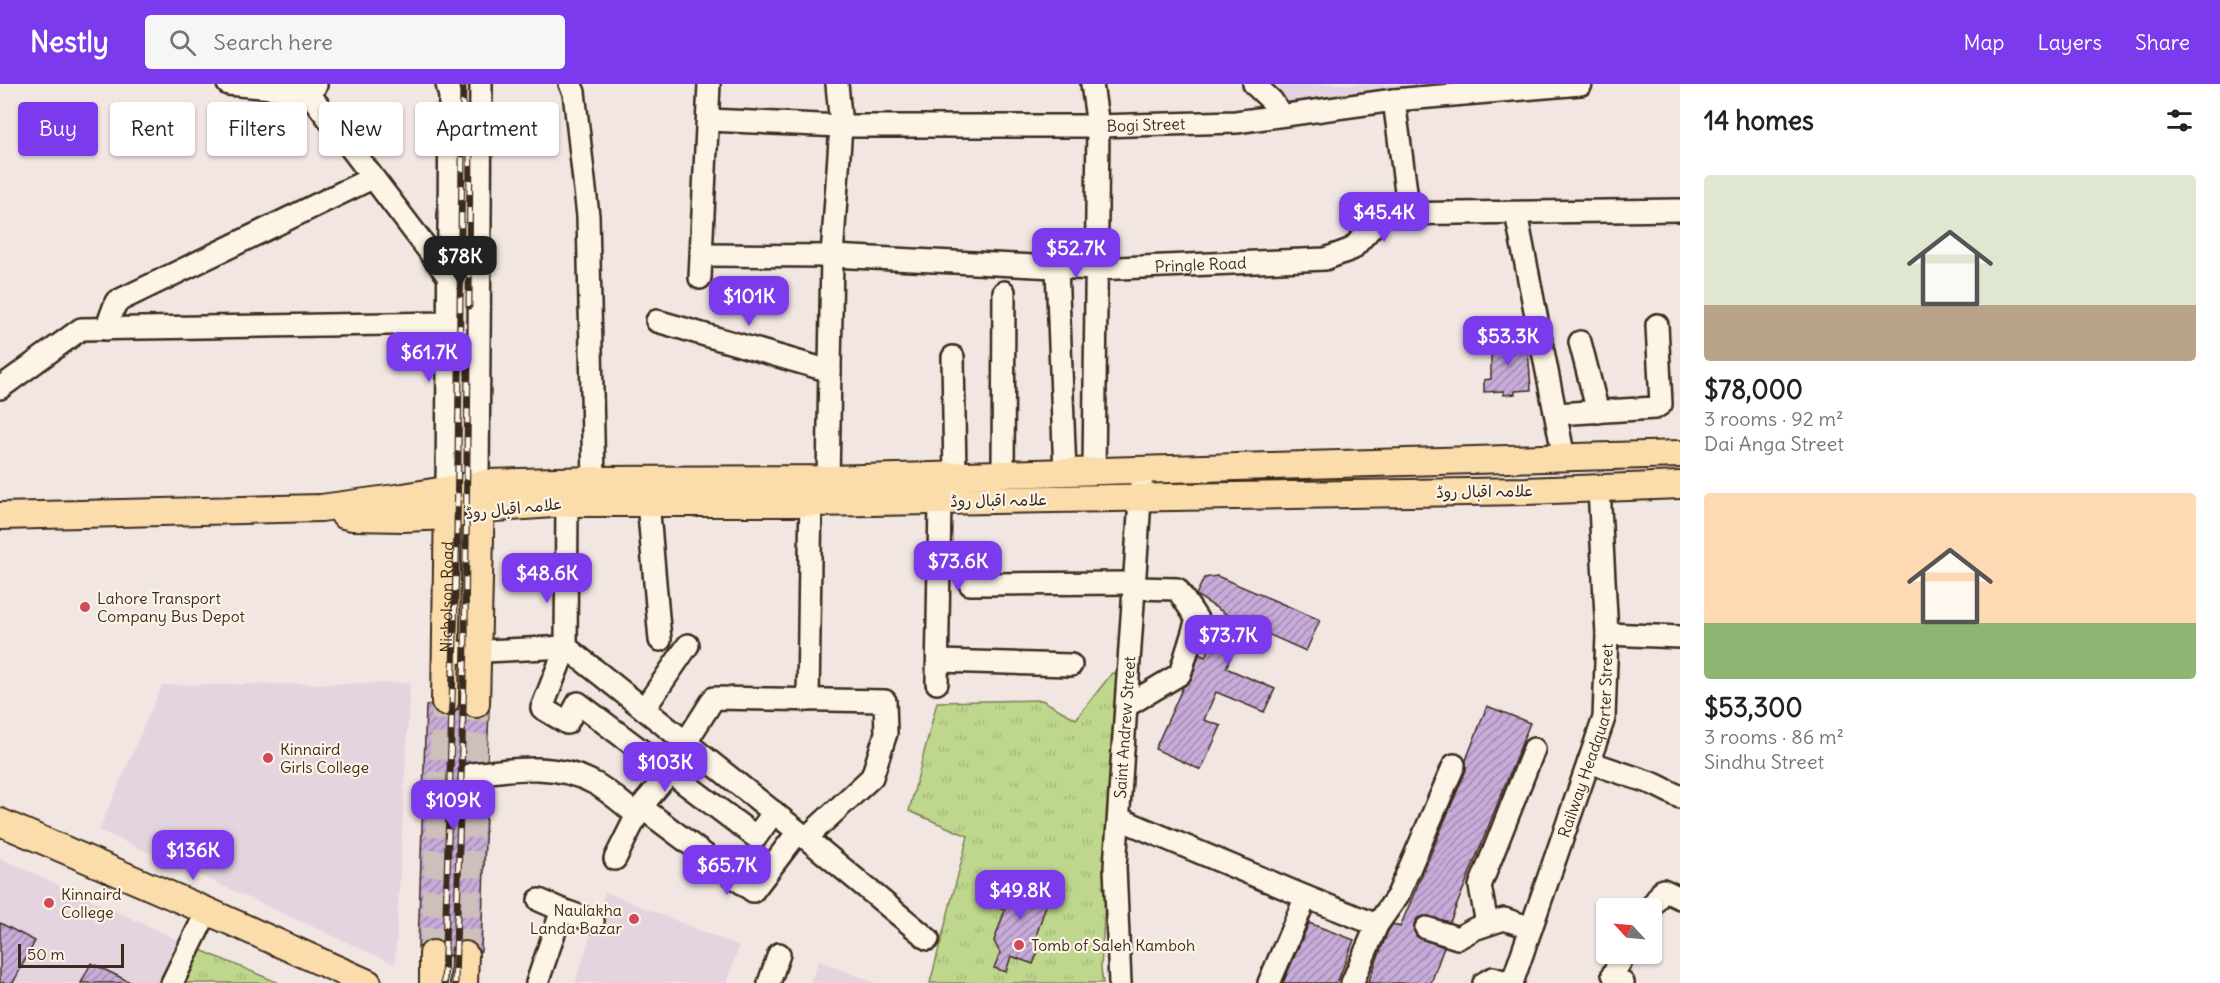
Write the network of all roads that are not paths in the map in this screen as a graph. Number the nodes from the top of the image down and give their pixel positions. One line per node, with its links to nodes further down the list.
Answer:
1 (228, 84): 9 (street)
2 (570, 84): 44 (street)
3 (709, 84): 13 (street)
4 (837, 84): 14 (street)
5 (1092, 84): 15 (street)
6 (1254, 84): 12 (street)
7 (1581, 84): 11 (street, Bogi Street)
8 (483, 85): 10 (street); 49 (street)
9 (308, 86): 16 (street)
10 (449, 90): 24 (street)
11 (1394, 100): 12 (street, Bogi Street); 19 (street)
12 (1281, 115): 15 (street, Bogi Street)
13 (708, 120): 14 (street, Bogi Street); 20 (street)
14 (841, 126): 15 (street, Bogi Street); 21 (street)
15 (1098, 126): 23 (street)
16 (372, 178): 24 (street); 30 (street)
17 (1680, 210): 18 (street, Pringle Road)
18 (1516, 213): 19 (street, Pringle Road); 36 (street)
19 (1409, 214): 23 (street, Pringle Road)
20 (703, 255): 21 (street, Pringle Road); 25 (street)
21 (832, 256): 22 (street, Pringle Road); 33 (street)
22 (1057, 268): 23 (street, Pringle Road); 41 (street)
23 (1095, 269): 39 (street)
24 (448, 276): 28 (street)
25 (700, 278)
26 (1004, 292): 42 (street)
27 (657, 321): 33 (street)
28 (449, 323): 30 (street); 48 (street)
29 (1657, 325): 35 (street)
30 (97, 329): 34 (street)
31 (1580, 342): 35 (street)
32 (953, 357): 43 (street)
33 (830, 371): 46 (street)
34 (0, 388)
35 (1598, 412): 36 (street)
36 (1556, 414): 38 (street)
37 (1680, 454): 38 (main road, علامہ اقبال روڈ)
38 (1564, 458): 40 (main road, علامہ اقبال روڈ)
39 (1094, 471): 40 (main road, علامہ اقبال روڈ); 41 (main road, علامہ اقبال روڈ)
40 (1142, 471): 50 (street, Saint Andrew Street)
41 (1065, 473): 42 (main road, علامہ اقبال روڈ)
42 (1003, 474): 43 (main road, علامہ اقبال روڈ)
43 (955, 476): 46 (main road, علامہ اقبال روڈ)
44 (594, 480): 46 (main road, علامہ اقبال روڈ); 49 (main road, علامہ اقبال روڈ)
45 (1680, 485): 47 (main road, علامہ اقبال روڈ)
46 (817, 487): 51 (main road, علامہ اقبال روڈ); 52 (main road, علامہ اقبال روڈ); 69 (street)
47 (1599, 489): 50 (main road, علامہ اقبال روڈ); 59 (street, Railway Headquarter Street)
48 (447, 491): 49 (main road, علامہ اقبال روڈ); 54 (main road, علامہ اقبال روڈ); 56 (main road, Nicholson Road)
49 (481, 497): 53 (main road, علامہ اقبال روڈ); 56 (main road, علامہ اقبال روڈ); 65 (main road, Nicholson Road)
50 (1140, 498): 51 (main road, علامہ اقبال روڈ); 58 (street, Saint Andrew Street)
51 (940, 501): 66 (street)
52 (648, 502): 53 (main road, علامہ اقبال روڈ); 61 (street)
53 (567, 503): 63 (street)
54 (321, 508): 55 (main road, علامہ اقبال روڈ); 56 (main road, علامہ اقبال روڈ)
55 (0, 516)
56 (448, 516): 64 (main road, Nicholson Road)
57 (970, 584): 58 (street)
58 (1134, 585): 72 (street, Saint Andrew Street); 72 (street)
59 (1606, 634): 60 (street); 76 (street, Railway Headquarter Street)
60 (1680, 637)
61 (660, 640)
62 (688, 645): 73 (street)
63 (566, 647): 65 (street); 73 (street); 78 (street)
64 (445, 653): 65 (street); 70 (main road, Nicholson Road)
65 (478, 653): 71 (main road, Nicholson Road)
66 (938, 661): 67 (street); 68 (street)
67 (1071, 665)
68 (937, 683)
69 (808, 700): 74 (street); 85 (street)
70 (445, 702)
71 (476, 704)
72 (1128, 705): 83 (street, Saint Andrew Street)
73 (644, 709): 74 (street)
74 (686, 742): 82 (street)
75 (1534, 749): 94 (street)
76 (1589, 762): 80 (street); 97 (street, Railway Headquarter Street)
77 (1454, 765): 95 (street)
78 (670, 772): 81 (street); 82 (street)
79 (472, 774): 81 (street)
80 (1680, 797)
81 (639, 811): 85 (street); 86 (street)
82 (774, 812): 85 (street)
83 (1120, 819): 87 (street); 109 (street, Saint Andrew Street)
84 (0, 822): 92 (main road)
85 (802, 835): 98 (street)
86 (615, 859)
87 (1306, 897): 95 (street); 110 (street)
88 (1658, 898): 89 (street)
89 (1680, 898)
90 (539, 900): 91 (street)
91 (562, 910): 93 (street); 107 (street)
92 (207, 911): 103 (street); 104 (main road)
93 (593, 921)
94 (1487, 924): 96 (street); 97 (street)
95 (1377, 925): 111 (street)
96 (1426, 928)
97 (1531, 928): 113 (street, Railway Headquarter Street)
98 (928, 939)
99 (433, 954): 105 (main road)
100 (779, 954): 108 (street)
101 (1619, 964): 114 (street)
102 (464, 966): 106 (main road)
103 (172, 983)
104 (368, 983)
105 (433, 983)
106 (480, 983)
107 (537, 983)
108 (769, 983)
109 (1120, 983)
110 (1269, 983)
111 (1352, 983)
112 (1484, 983): 113 (street)
113 (1511, 983)
114 (1623, 983)

